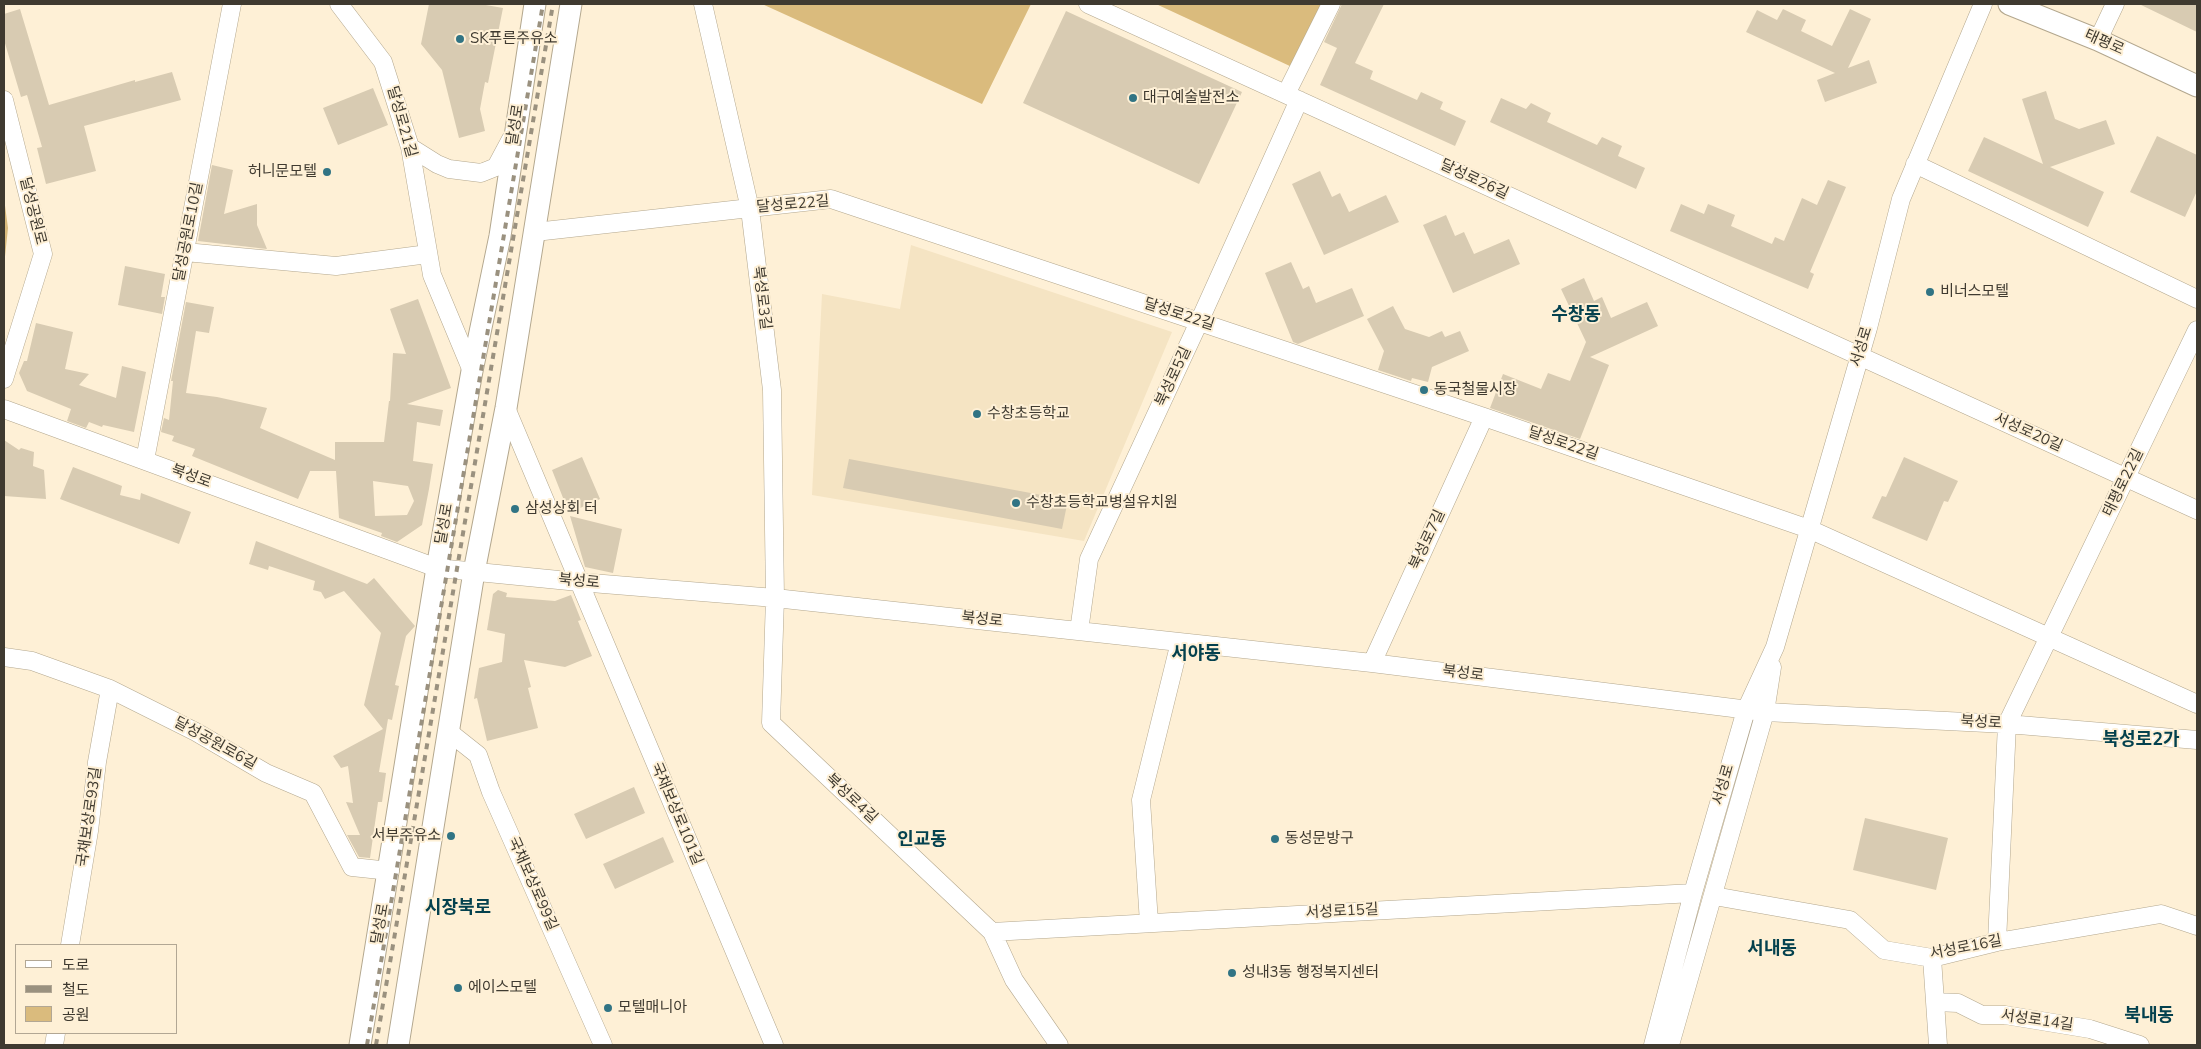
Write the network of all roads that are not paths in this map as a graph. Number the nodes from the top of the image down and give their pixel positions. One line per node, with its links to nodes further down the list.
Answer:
1 (232, 4): 20 (street, 달성공원로10길)
2 (339, 4): 16 (street, 달성로21길)
3 (535, 4): 15 (main road, 달성로)
4 (571, 4): 19 (main road)
5 (702, 4): 18 (street, 북성로3길)
6 (1088, 4): 13 (street, 달성로26길)
7 (1331, 4): 13 (street, 북성로5길)
8 (1983, 4): 17 (street, 서성로)
9 (2009, 4): 11 (main road, 태평로)
10 (2115, 4): 11 (street)
11 (2098, 40): 12 (main road, 태평로)
12 (2197, 86)
13 (1292, 97): 23 (street, 북성로5길); 25 (street, 달성로26길)
14 (4, 100): 27 (street, 달성공원로)
15 (516, 130): 16 (street); 26 (main road, 달성로)
16 (410, 147): 21 (street, 달성로21길)
17 (1915, 164): 22 (street); 25 (street, 서성로)
18 (750, 208): 19 (street, 달성로22길); 23 (street, 달성로22길); 38 (street, 북성로3길)
19 (535, 232): 28 (main road)
20 (185, 252): 21 (street); 31 (street, 달성공원로10길)
21 (428, 254): 26 (street, 달성로21길)
22 (2197, 299)
23 (1200, 322): 30 (street, 달성로22길); 39 (street, 북성로5길)
24 (2197, 330): 32 (street, 태평로22길)
25 (1859, 357): 32 (street, 서성로20길); 34 (street, 서성로)
26 (472, 371): 35 (main road, 달성로)
27 (4, 379)
28 (506, 408): 36 (main road); 37 (street)
29 (4, 409): 31 (street, 북성로)
30 (1484, 417): 34 (street, 달성로22길); 44 (street, 북성로7길)
31 (145, 460): 35 (street, 북성로)
32 (2126, 478): 33 (street, 서성로20길); 40 (street, 태평로22길)
33 (2197, 510)
34 (1809, 529): 40 (street); 42 (street, 서성로)
35 (438, 568): 36 (street, 북성로); 52 (main road, 달성로)
36 (474, 572): 37 (street, 북성로); 50 (main road)
37 (579, 582): 38 (street, 북성로); 65 (street, 국채보상로101길)
38 (774, 598): 39 (street, 북성로); 57 (street, 북성로4길)
39 (1079, 631): 41 (street, 북성로)
40 (2050, 636): 46 (street); 49 (street, 태평로22길)
41 (1180, 642): 44 (street, 북성로); 55 (street)
42 (1775, 647): 47 (street, 서성로); 48 (street, 서성로)
43 (4, 657): 45 (street, 달성공원로6길)
44 (1372, 663): 47 (street, 북성로)
45 (110, 689): 52 (street, 달성공원로6길); 59 (street, 국채보상로93길)
46 (2197, 704)
47 (1746, 710): 48 (street, 북성로); 53 (street, 서성로)
48 (1765, 712): 49 (street, 북성로); 54 (street, 서성로)
49 (2007, 724): 51 (street, 북성로); 58 (street)
50 (449, 732): 63 (main road); 64 (street, 국채보상로99길)
51 (2197, 740)
52 (390, 871): 62 (main road, 달성로)
53 (1693, 893): 55 (street, 서성로15길); 67 (street, 서성로)
54 (1714, 896): 60 (street, 서성로16길); 68 (street, 서성로)
55 (1149, 923): 57 (street, 서성로15길)
56 (2197, 926): 58 (street, 서성로16길)
57 (992, 932): 66 (street, 북성로4길)
58 (1996, 942): 60 (street, 서성로16길)
59 (70, 944)
60 (1932, 958): 61 (street)
61 (1935, 1002): 69 (street); 70 (street, 서성로14길)
62 (360, 1045)
63 (398, 1045)
64 (603, 1045)
65 (774, 1045)
66 (1059, 1045)
67 (1653, 1045)
68 (1670, 1045)
69 (1938, 1045)
70 (2140, 1045)

